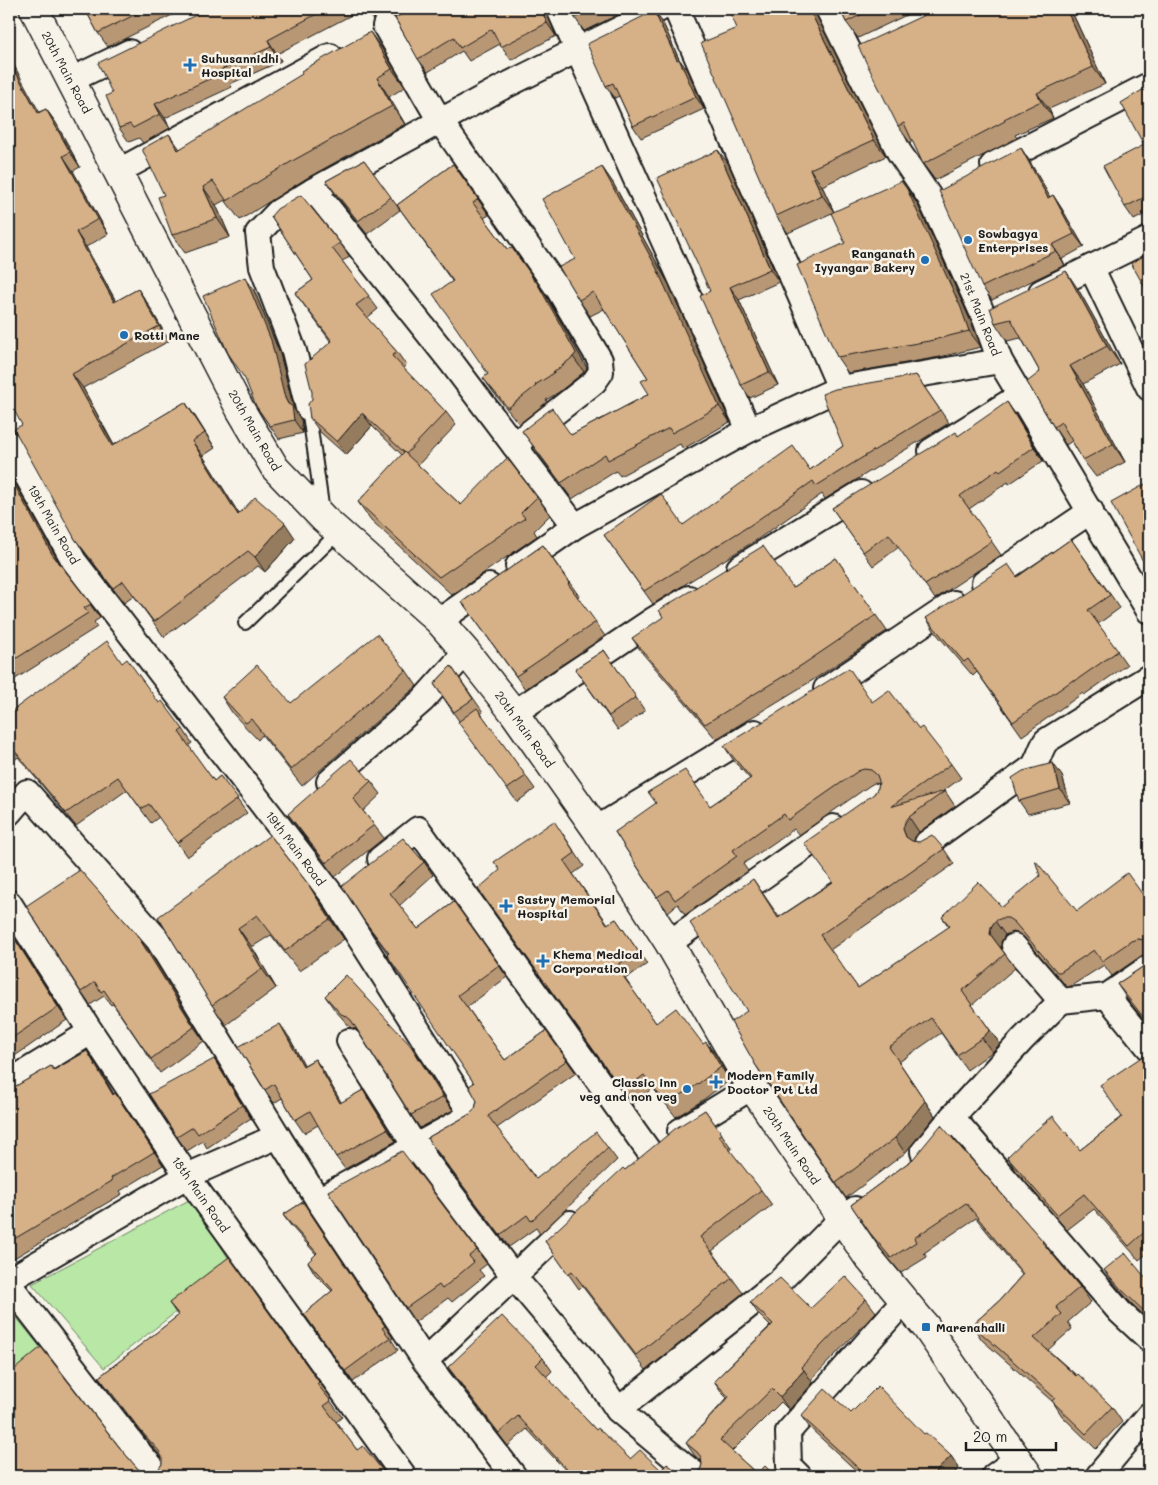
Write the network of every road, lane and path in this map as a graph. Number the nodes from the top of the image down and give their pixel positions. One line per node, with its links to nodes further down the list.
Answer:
1 (34, 9): 8 (street, 20th Main Road)
2 (559, 9): 7 (street)
3 (660, 9): 7 (street)
4 (676, 9): 18 (street)
5 (828, 9): 16 (street, 21st Main Road)
6 (148, 42): 8 (street)
7 (579, 50): 10 (street); 22 (street)
8 (71, 80): 11 (street, 20th Main Road)
9 (1149, 85): 12 (street)
10 (440, 121): 11 (street); 13 (street); 24 (street)
11 (119, 171): 28 (street, 20th Main Road)
12 (974, 175)
13 (314, 190): 21 (street); 24 (street)
14 (1149, 239): 15 (street)
15 (1091, 267): 16 (street); 19 (street)
16 (1003, 311): 17 (street, 21st Main Road)
17 (1000, 361): 18 (street); 20 (street, 21st Main Road)
18 (840, 388): 22 (street)
19 (1149, 388)
20 (1021, 395): 25 (street); 27 (street, 21st Main Road)
21 (308, 408): 28 (lane)
22 (749, 430): 29 (street)
23 (9, 444): 43 (street, 19th Main Road)
24 (514, 445): 29 (street)
25 (912, 462)
26 (878, 482): 36 (street)
27 (1091, 511): 30 (street, 21st Main Road); 35 (street)
28 (331, 525): 31 (lane); 32 (street, 20th Main Road)
29 (575, 526): 32 (street)
30 (1149, 611)
31 (246, 622)
32 (439, 622): 33 (street, 20th Main Road)
33 (466, 652): 36 (street, 20th Main Road); 38 (street)
34 (1149, 677): 42 (street)
35 (812, 698)
36 (514, 712): 41 (street, 20th Main Road)
37 (770, 723): 41 (street)
38 (315, 794)
39 (9, 813): 56 (street)
40 (852, 814): 45 (street)
41 (596, 830): 45 (street, 20th Main Road)
42 (927, 843)
43 (349, 884): 54 (street); 57 (street, 19th Main Road)
44 (9, 903): 50 (street, 18th Main Road)
45 (669, 942): 54 (street, 20th Main Road)
46 (1014, 946): 49 (street)
47 (1149, 967): 48 (street)
48 (1107, 996): 49 (street); 52 (street)
49 (1061, 1001): 55 (street)
50 (91, 1032): 53 (street); 59 (street, 18th Main Road)
51 (349, 1041): 57 (street)
52 (1149, 1048)
53 (9, 1082)
54 (752, 1086): 63 (street, 20th Main Road)
55 (952, 1117): 58 (street); 68 (street)
56 (278, 1136): 59 (street); 61 (street)
57 (415, 1146): 61 (street, 19th Main Road); 64 (street)
58 (907, 1169)
59 (187, 1176): 65 (street); 74 (street, 18th Main Road)
60 (871, 1197): 63 (street)
61 (318, 1200): 69 (street)
62 (584, 1210): 64 (street)
63 (842, 1218): 67 (street, 20th Main Road); 70 (street)
64 (514, 1276): 69 (street); 70 (street)
65 (9, 1280)
66 (9, 1284): 73 (street)
67 (904, 1301): 72 (street, 20th Main Road); 77 (street)
68 (1149, 1339)
69 (424, 1361): 75 (street)
70 (618, 1410): 76 (street)
71 (1149, 1415): 79 (street)
72 (1023, 1468): 78 (street)
73 (160, 1476)
74 (404, 1476)
75 (514, 1476)
76 (698, 1476)
77 (799, 1476)
78 (994, 1476)
79 (1098, 1476)

